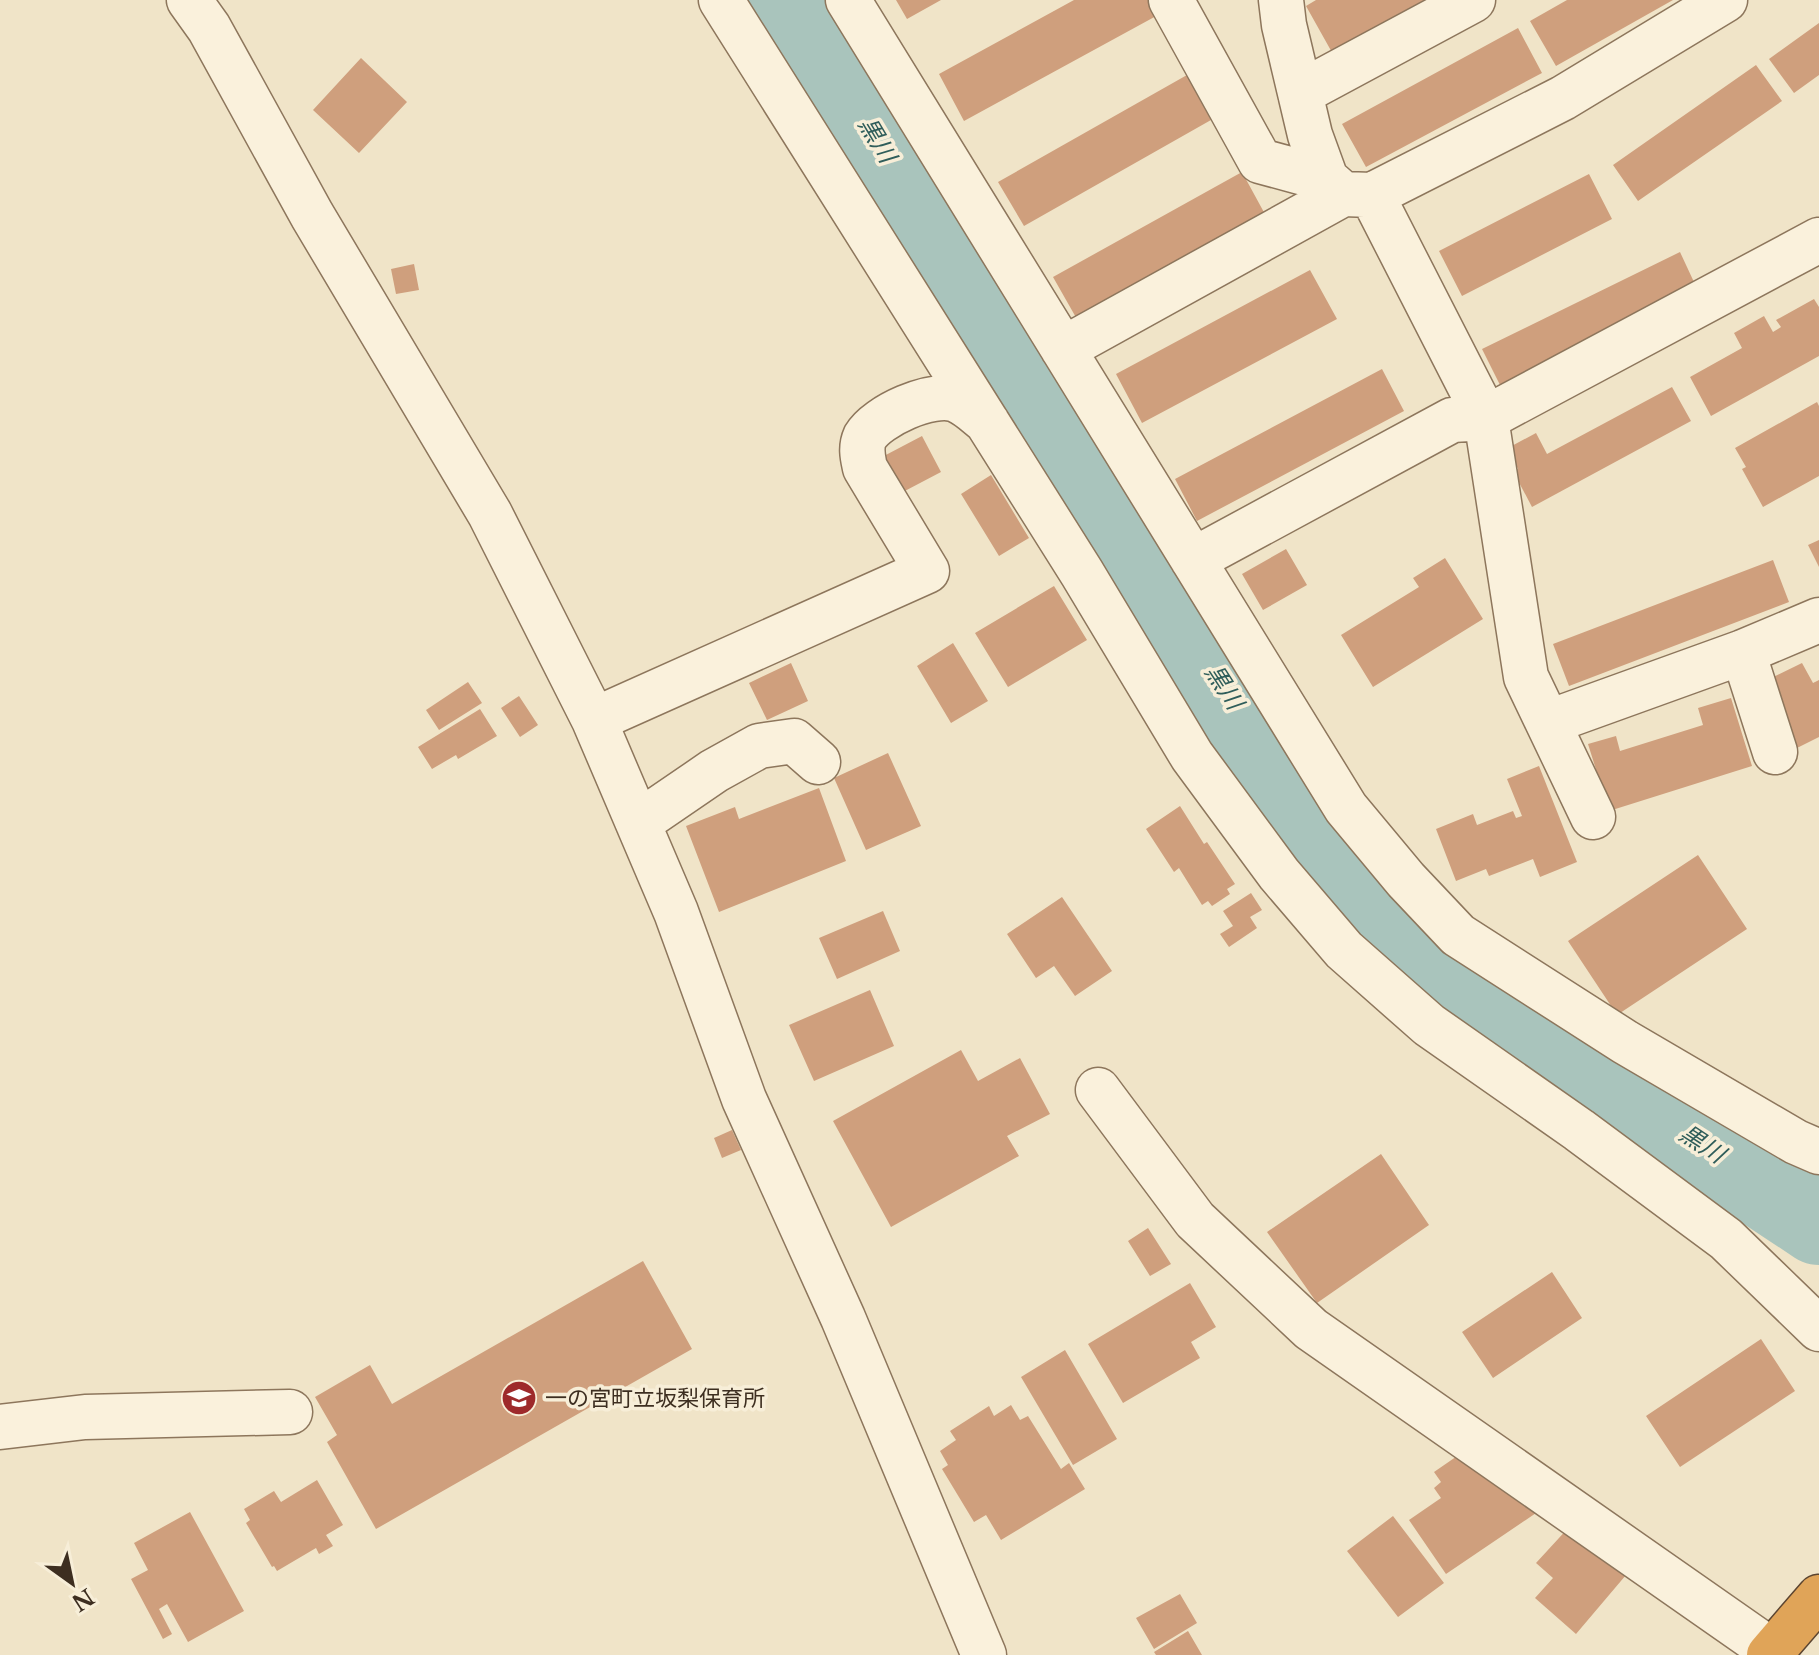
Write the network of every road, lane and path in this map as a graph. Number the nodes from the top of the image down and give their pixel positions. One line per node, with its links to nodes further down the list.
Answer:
1 (189, 0): 17 (street)
2 (721, 0): 13 (street)
3 (848, 0): 11 (street)
4 (1171, 0): 9 (street)
5 (1281, 0): 8 (street)
6 (1473, 0): 8 (street)
7 (1725, 0): 9 (street)
8 (1300, 93): 9 (street)
9 (1347, 189): 11 (street); 12 (street)
10 (1819, 240): 12 (street)
11 (1063, 349): 14 (street)
12 (1486, 418): 14 (street); 18 (street)
13 (987, 422): 17 (street); 25 (street)
14 (1193, 560): 24 (street)
15 (1819, 620): 16 (street)
16 (1743, 652): 18 (street); 19 (street)
17 (594, 720): 22 (street)
18 (1549, 722): 21 (street)
19 (1775, 752)
20 (818, 762): 22 (street)
21 (1593, 817)
22 (638, 823): 30 (street)
23 (1098, 1090): 29 (street)
24 (1819, 1152)
25 (1819, 1329)
26 (290, 1412): 27 (street)
27 (0, 1427)
28 (1819, 1597): 29 (highway)
29 (1770, 1653)
30 (984, 1655)

